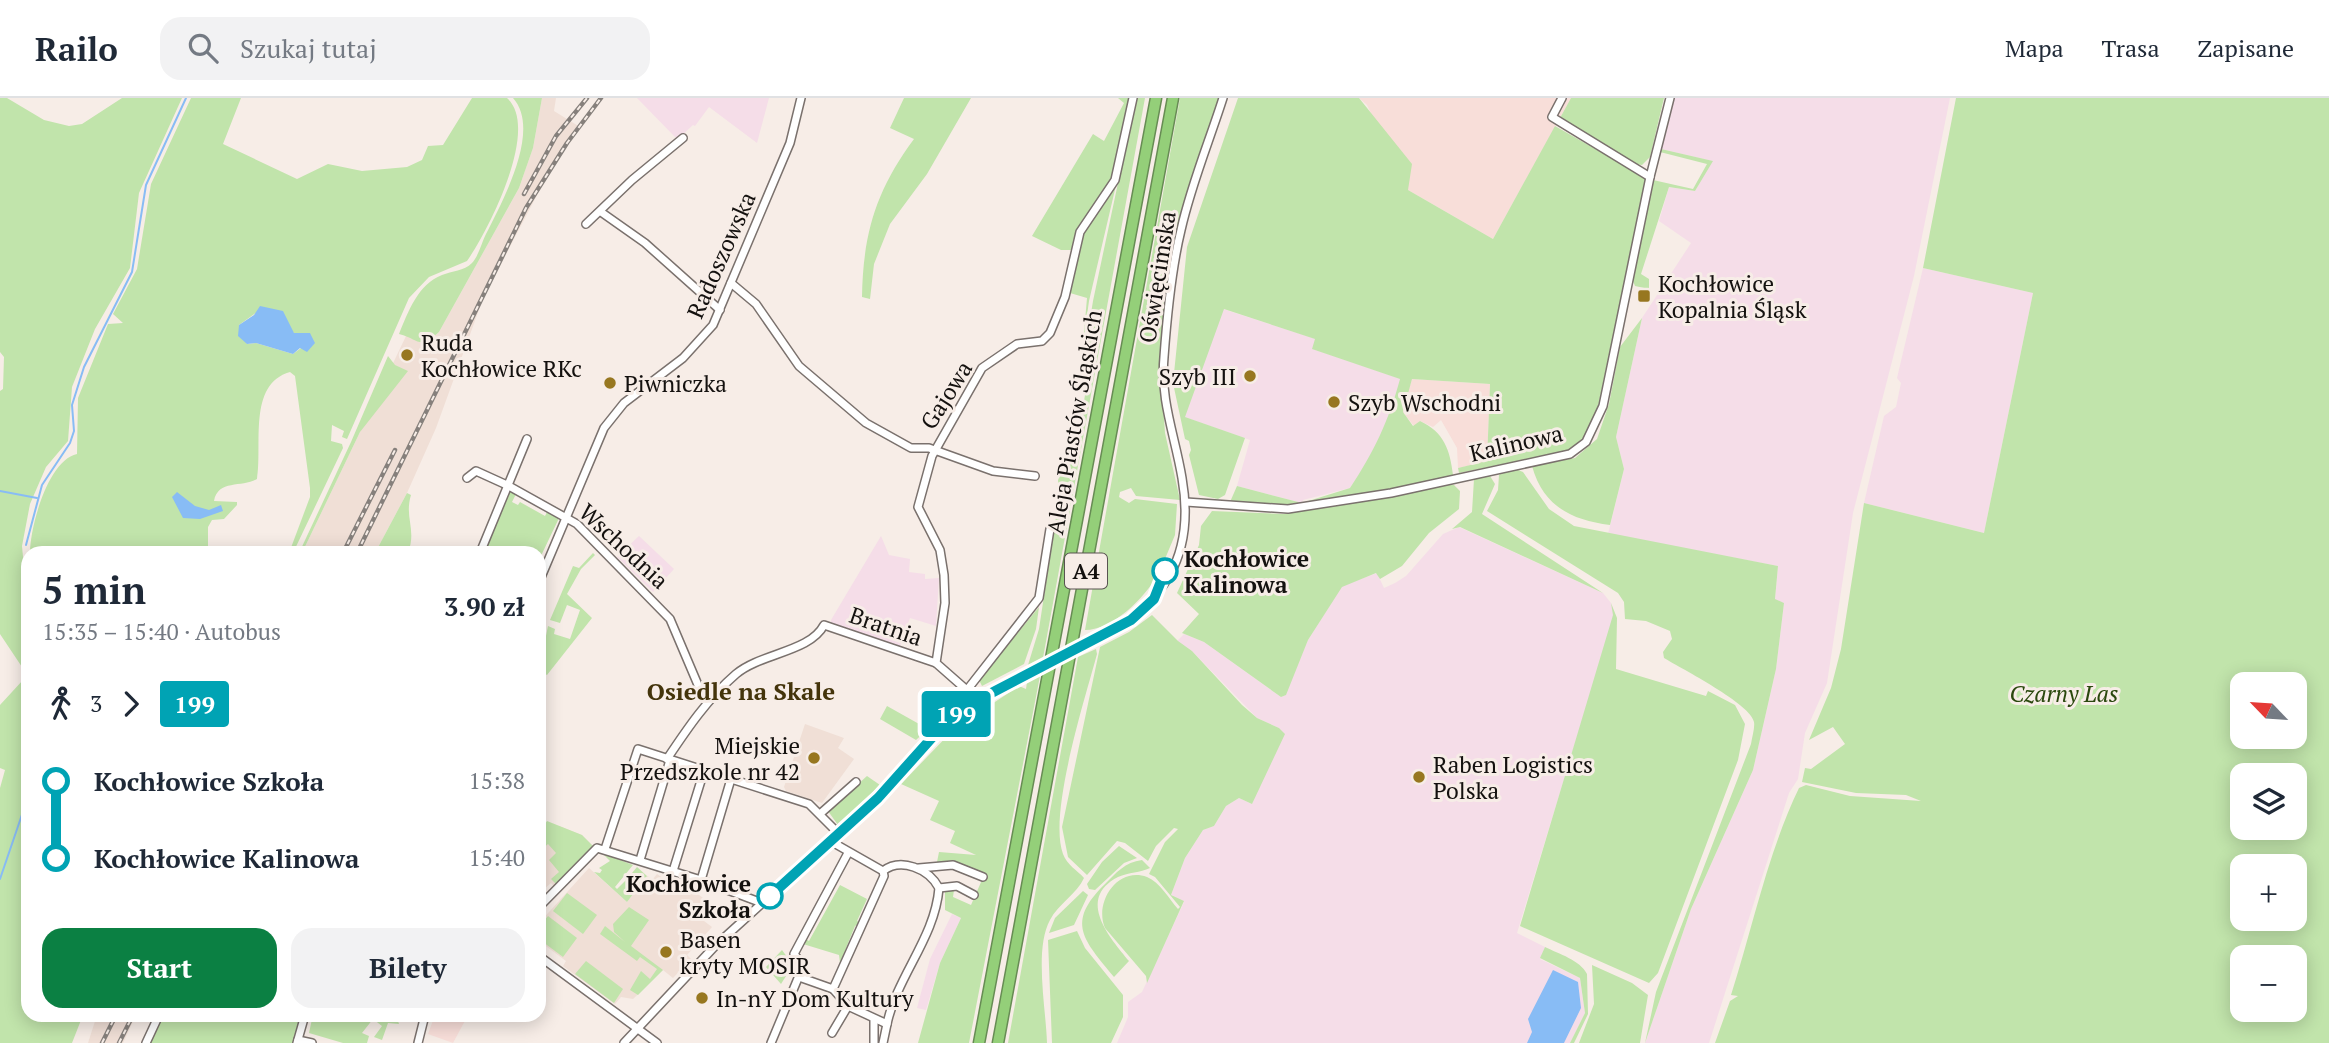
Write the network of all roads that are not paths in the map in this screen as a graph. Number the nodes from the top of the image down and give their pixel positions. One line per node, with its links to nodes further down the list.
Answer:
1 (801, 98): 12 (street, Radoszowska)
2 (1133, 98): 15 (street, Gajowa)
3 (1156, 98): 67 (highway, Aleja Piastów Śląskich / A4)
4 (1173, 98): 68 (highway, Aleja Piastów Śląskich / A4)
5 (1223, 98): 19 (street, Oświęcimska)
6 (1562, 98): 9 (street)
7 (1670, 98): 9 (street, Kalinowa)
8 (682, 138): 10 (street)
9 (1650, 177): 19 (street, Kalinowa)
10 (601, 212): 11 (street); 13 (street)
11 (586, 225)
12 (732, 283): 13 (street, Radoszowska); 15 (street)
13 (720, 310): 20 (street, Radoszowska)
14 (527, 439): 18 (street)
15 (934, 450): 16 (street); 24 (street, Gajowa)
16 (1035, 476)
17 (467, 478): 18 (street, Wschodnia)
18 (509, 486): 20 (street, Wschodnia); 22 (street)
19 (1186, 502): 27 (street, Oświęcimska, bridge)
20 (566, 517): 23 (street, Radoszowska); 26 (street, Wschodnia)
21 (1050, 529): 25 (street)
22 (483, 546)
23 (546, 566)
24 (936, 663): 25 (street); 26 (street, Bratnia)
25 (967, 690): 27 (street)
26 (709, 700): 28 (street)
27 (978, 700): 33 (street, Oświęcimska)
28 (669, 760): 29 (street); 35 (street); 37 (street)
29 (704, 771): 30 (street); 39 (street)
30 (731, 779): 32 (street); 42 (street)
31 (856, 782): 32 (street)
32 (821, 813): 33 (street)
33 (840, 835): 34 (street, Oświęcimska)
34 (832, 842): 36 (street); 46 (street, Oświęcimska)
35 (605, 849): 37 (street); 45 (street)
36 (848, 853): 40 (street); 48 (street)
37 (640, 860): 39 (street)
38 (915, 868): 40 (street); 41 (street); 43 (street)
39 (673, 871): 42 (street)
40 (883, 871): 49 (street)
41 (983, 877)
42 (701, 880): 46 (street)
43 (939, 888): 44 (street); 55 (street)
44 (974, 895)
45 (546, 900)
46 (762, 903): 56 (street, Oświęcimska)
47 (546, 961): 56 (street)
48 (799, 977): 49 (street); 64 (street)
49 (833, 989): 50 (street)
50 (848, 1006): 51 (street); 57 (street)
51 (874, 1021): 55 (street); 65 (street)
52 (156, 1022): 59 (street)
53 (302, 1022): 58 (street)
54 (423, 1022): 61 (street)
55 (887, 1024): 66 (street)
56 (637, 1029): 62 (street, Oświęcimska); 63 (street)
57 (832, 1032)
58 (297, 1041): 60 (street)
59 (146, 1043)
60 (312, 1043)
61 (418, 1043)
62 (624, 1043)
63 (657, 1043)
64 (771, 1043)
65 (874, 1043)
66 (883, 1043)
67 (979, 1043)
68 (998, 1043)

